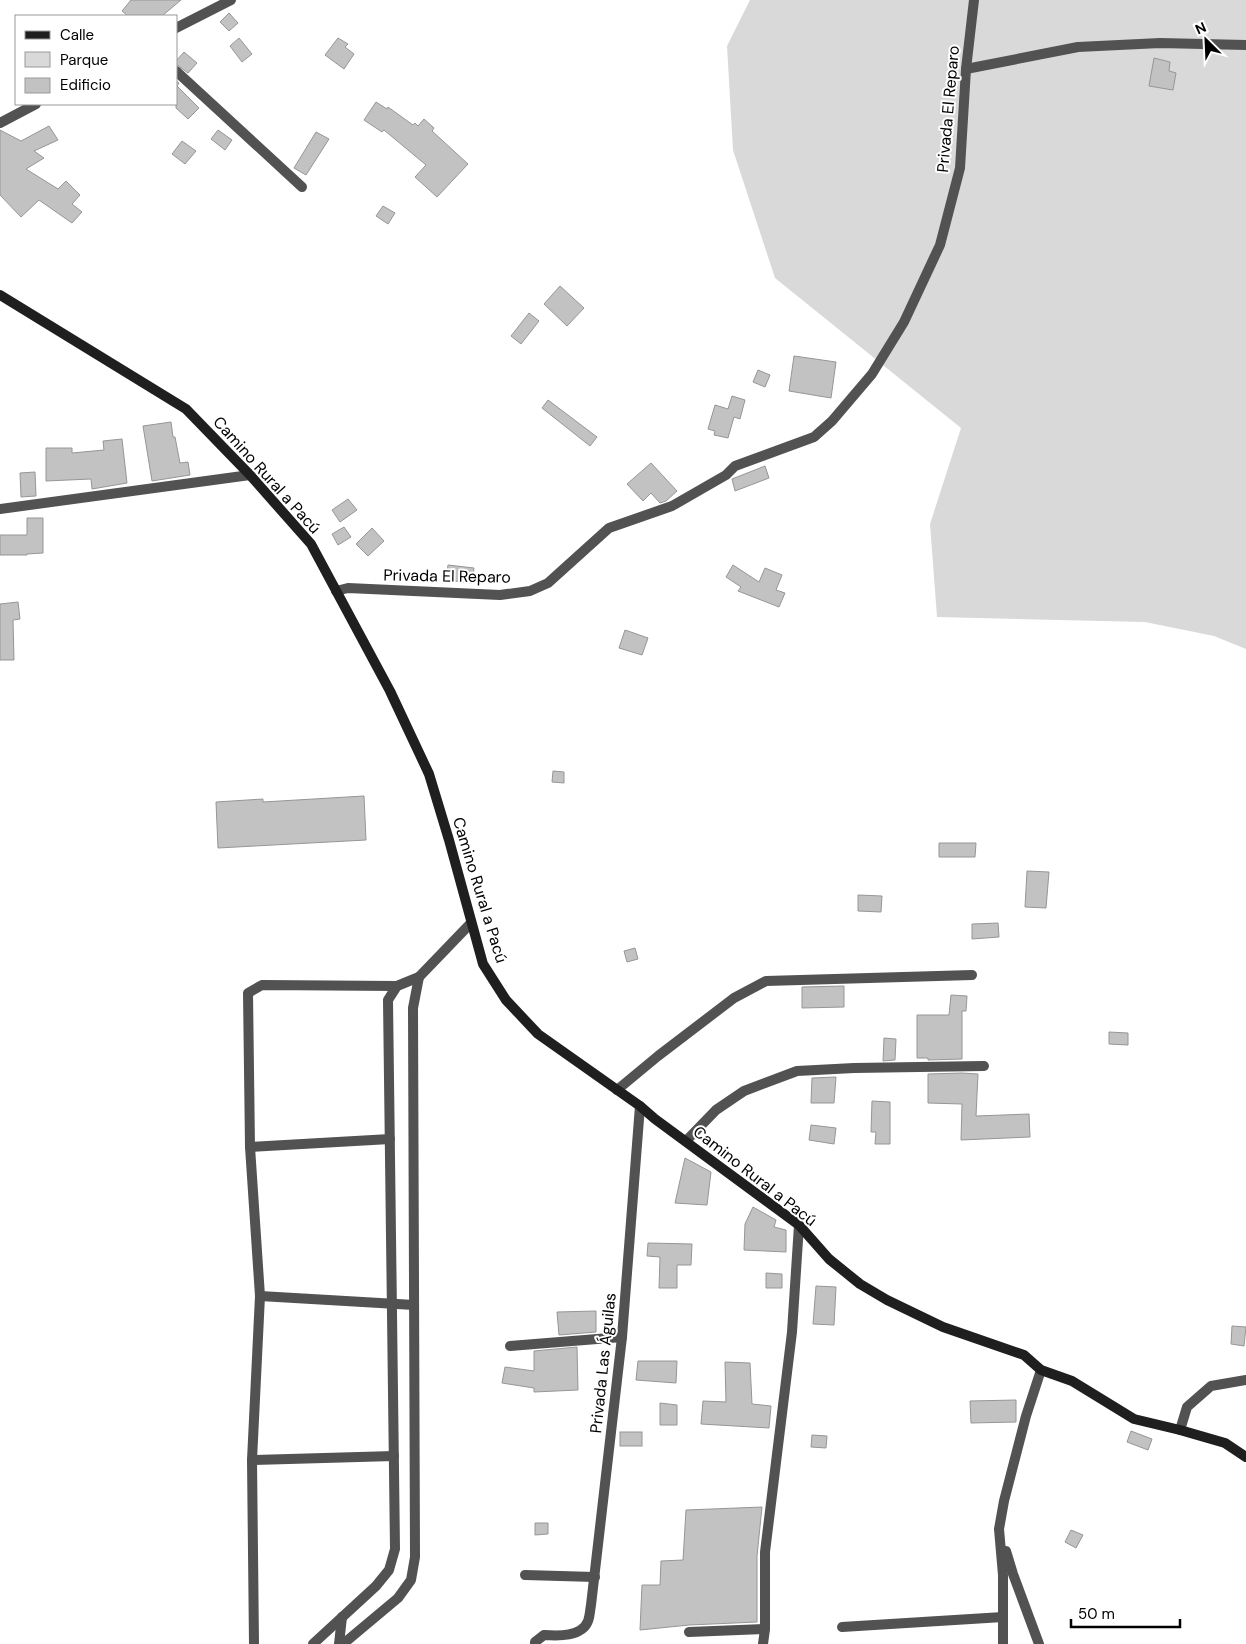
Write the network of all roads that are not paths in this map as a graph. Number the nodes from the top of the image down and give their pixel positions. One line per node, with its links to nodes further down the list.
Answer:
1 (231, 0): 3 (street)
2 (974, 0): 5 (street, Privada El Reparo)
3 (178, 27)
4 (1246, 44): 5 (street)
5 (966, 69): 13 (street, Privada El Reparo)
6 (178, 73): 9 (street)
7 (34, 105): 8 (street)
8 (0, 123)
9 (302, 187)
10 (0, 295): 11 (street, Camino Rural a Pacú)
11 (250, 475): 12 (street); 13 (street, Camino Rural a Pacú)
12 (0, 508)
13 (336, 591): 14 (street, Camino Rural a Pacú)
14 (471, 924): 16 (street); 19 (street, Camino Rural a Pacú)
15 (972, 975): 19 (street)
16 (420, 977): 17 (street); 27 (street)
17 (397, 986): 21 (street); 23 (street)
18 (984, 1066): 22 (street)
19 (617, 1090): 20 (street, Camino Rural a Pacú)
20 (640, 1106): 22 (street, Camino Rural a Pacú); 28 (street, Privada Las Águilas)
21 (390, 1140): 23 (street); 26 (street)
22 (686, 1141): 24 (street, Camino Rural a Pacú)
23 (250, 1147): 25 (street)
24 (800, 1226): 30 (street, Camino Rural a Pacú); 42 (street)
25 (260, 1296): 26 (street); 35 (street)
26 (392, 1304): 27 (street); 33 (street)
27 (414, 1305): 48 (street)
28 (622, 1337): 29 (street); 38 (street, Privada Las Águilas)
29 (510, 1346)
30 (1041, 1370): 32 (street, Camino Rural a Pacú); 36 (street)
31 (1246, 1380): 32 (street)
32 (1180, 1430): 34 (street, Camino Rural a Pacú)
33 (394, 1456): 35 (street); 39 (street)
34 (1246, 1457)
35 (252, 1460): 45 (street)
36 (1000, 1529): 40 (street); 51 (street)
37 (525, 1575): 38 (street)
38 (595, 1577): 44 (street, Privada Las Águilas)
39 (342, 1617): 46 (street); 47 (street)
40 (1003, 1617): 41 (street); 50 (street)
41 (842, 1627)
42 (766, 1629): 43 (street); 49 (street)
43 (689, 1632)
44 (535, 1643)
45 (254, 1644)
46 (312, 1644)
47 (339, 1644)
48 (343, 1644)
49 (764, 1644)
50 (1003, 1644)
51 (1039, 1644)

